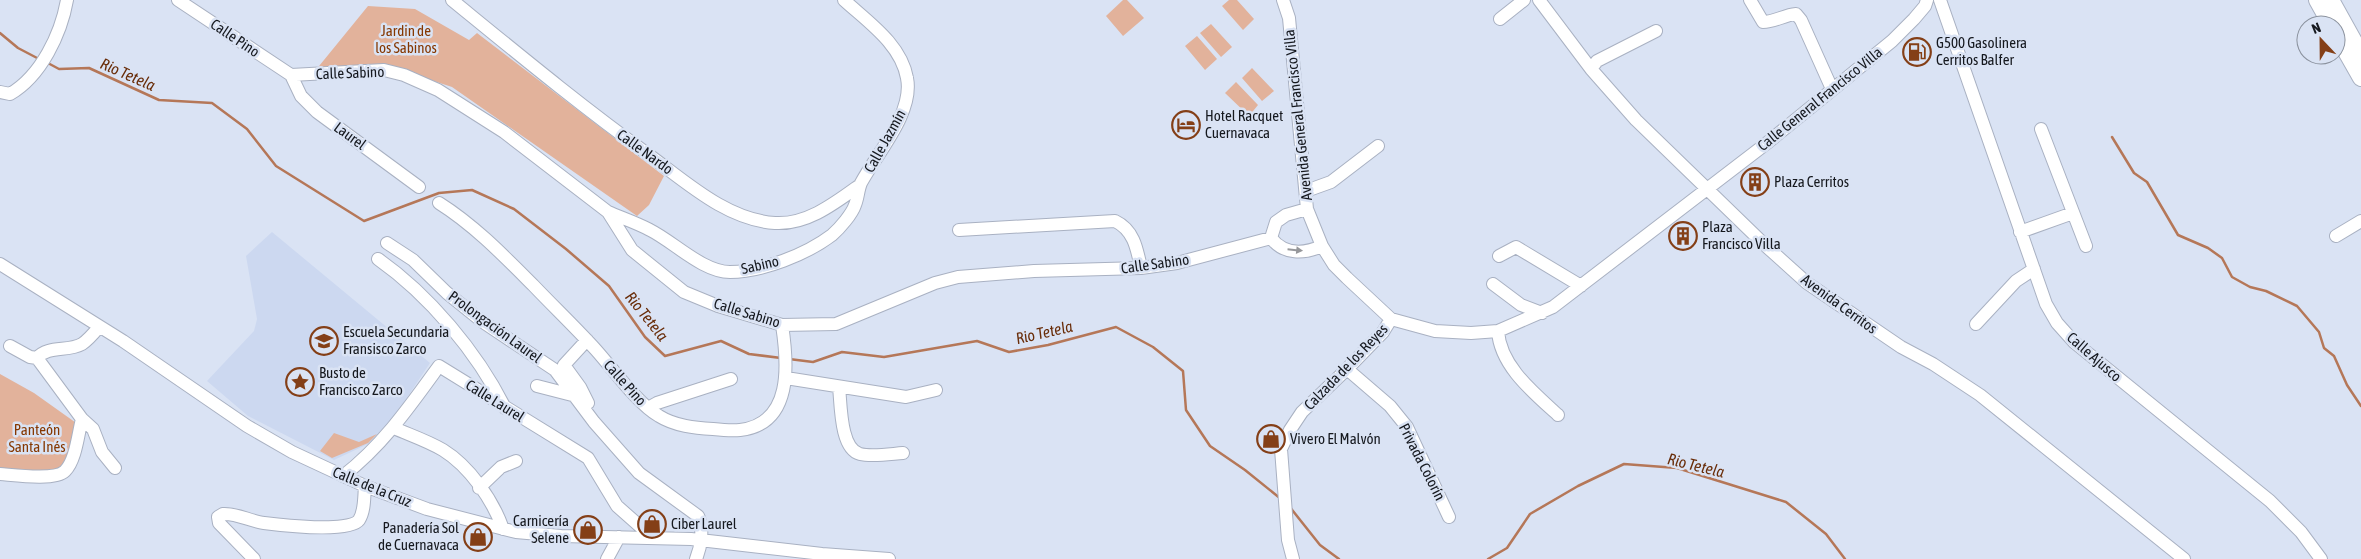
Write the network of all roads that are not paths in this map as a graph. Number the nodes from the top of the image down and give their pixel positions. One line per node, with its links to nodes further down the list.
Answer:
1 (67, 0): 22 (street)
2 (178, 0): 19 (street, Calle Pino)
3 (452, 0): 30 (street, Calle Nardo)
4 (844, 0): 25 (street, Calle Jazmín)
5 (1283, 0): 28 (street, Avenida General Francisco Villa)
6 (1524, 0): 14 (street)
7 (1539, 0): 18 (street, Avenida Cerritos)
8 (1750, 0): 21 (street)
9 (1927, 0): 21 (street, Calle General Francisco Villa)
10 (1940, 0): 37 (street, Calle Ajusco)
11 (2317, 0): 13 (main road)
12 (2331, 0): 17 (main road)
13 (2325, 15)
14 (1500, 19)
15 (1656, 31): 18 (street)
16 (2346, 52): 20 (main road)
17 (2361, 54)
18 (1591, 69): 27 (street, Avenida Cerritos)
19 (291, 75): 26 (street, Laurel); 32 (street, Calle Sabino)
20 (2361, 78)
21 (1832, 89): 27 (street, Calle General Francisco Villa)
22 (0, 92)
23 (2040, 129): 33 (street)
24 (1378, 146): 28 (street)
25 (860, 185): 30 (street, Calle Nardo); 35 (street, Sabino)
26 (419, 187)
27 (1707, 189): 49 (street, Calle General Francisco Villa); 89 (street, Avenida Cerritos)
28 (1306, 191): 31 (street, Avenida General Francisco Villa)
29 (439, 203): 56 (street, Calle Pino)
30 (833, 205): 35 (street)
31 (1307, 209): 39 (street); 41 (street, Avenida General Francisco Villa)
32 (608, 212): 35 (street, Sabino); 53 (street, Calle Sabino)
33 (2073, 213): 37 (street); 42 (street)
34 (2361, 221): 38 (street)
35 (843, 222)
36 (959, 230): 46 (street)
37 (2020, 232): 47 (street, Calle Ajusco)
38 (2336, 236)
39 (1271, 238): 41 (street, one-way to 41); 46 (street, Calle Sabino)
40 (387, 243): 65 (street, Prolongación Laurel)
41 (1322, 246): 51 (street, Avenida General Francisco Villa)
42 (2086, 246)
43 (1499, 256): 49 (street)
44 (378, 259): 66 (street)
45 (0, 264): 54 (street, Calle de la Cruz)
46 (1141, 268): 53 (street, Calle Sabino)
47 (2034, 269): 52 (street); 90 (street, Calle Ajusco)
48 (1493, 284): 50 (street)
49 (1581, 286): 50 (street, Calle General Francisco Villa)
50 (1542, 313): 55 (street, Calle General Francisco Villa)
51 (1391, 319): 55 (street, Calle General Francisco Villa); 59 (street, Calzada de los Reyes)
52 (1976, 324)
53 (782, 325): 60 (street, Calle Pino)
54 (99, 328): 58 (street); 76 (street, Calle de la Cruz)
55 (1498, 331): 68 (street)
56 (587, 340): 67 (street, Calle Pino); 70 (street)
57 (10, 346): 58 (street)
58 (37, 358): 69 (street)
59 (1347, 369): 79 (street, Privada Colorín); 88 (street, Calzada de los Reyes)
60 (786, 375): 63 (street); 67 (street, Calle Pino)
61 (732, 378): 67 (street)
62 (537, 386): 65 (street)
63 (839, 387): 64 (street); 72 (street)
64 (936, 390)
65 (576, 396): 70 (street)
66 (505, 408): 71 (street, Calle Laurel); 82 (street, Calle Laurel)
67 (648, 408)
68 (1558, 415)
69 (82, 419): 74 (street); 75 (street)
70 (594, 422): 83 (street)
71 (394, 428): 76 (street, Calle Laurel); 78 (street)
72 (903, 453)
73 (516, 461): 78 (street)
74 (115, 468)
75 (0, 474)
76 (343, 476): 77 (street, Calle de la Cruz)
77 (365, 486): 80 (street, Calle de la Cruz); 84 (street)
78 (480, 488): 80 (street)
79 (1448, 517)
80 (503, 529): 81 (street, Calle de la Cruz)
81 (619, 537): 82 (street, Calle de la Cruz); 85 (street)
82 (651, 538): 83 (street, Calle de la Cruz)
83 (701, 541): 86 (street); 87 (street, Calle de la Cruz)
84 (254, 559)
85 (607, 559)
86 (696, 559)
87 (890, 559)
88 (1293, 559)
89 (2184, 559)
90 (2321, 559)

